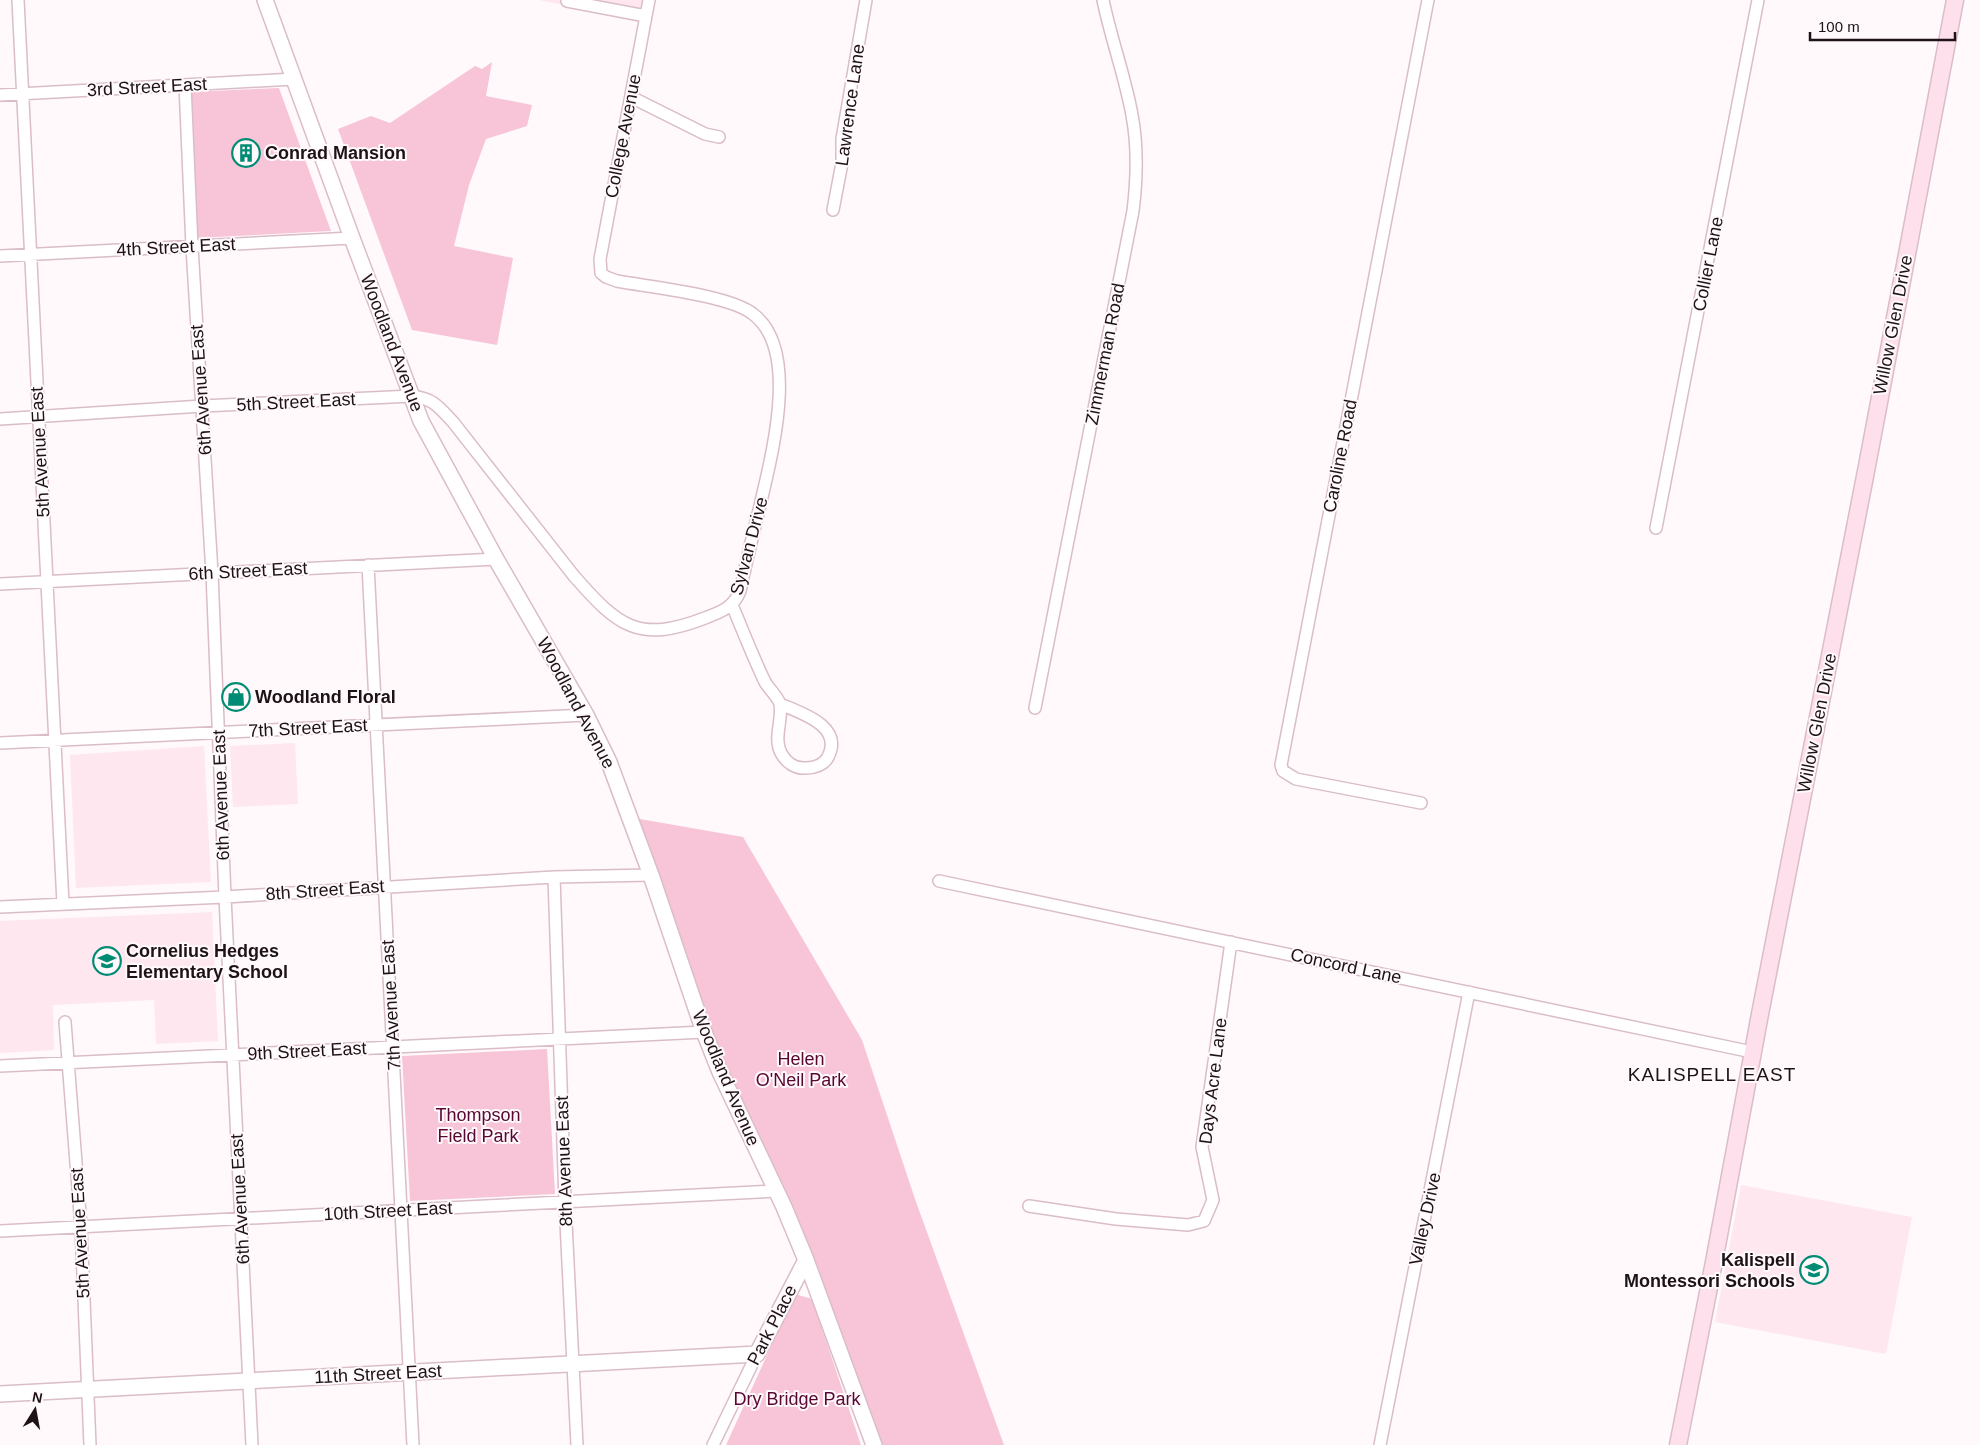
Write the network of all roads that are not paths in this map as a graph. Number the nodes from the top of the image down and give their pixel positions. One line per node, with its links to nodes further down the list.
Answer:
1 (18, 0): 13 (street, 5th Avenue East)
2 (265, 0): 11 (street, Woodland Avenue)
3 (649, 0): 10 (street, College Avenue)
4 (866, 0): 17 (street, Lawrence Lane)
5 (1103, 0): 35 (street, Zimmerman Road)
6 (1428, 0): 41 (street, Caroline Road)
7 (1758, 0): 27 (street, Collier Lane)
8 (1955, 0): 55 (main road, Willow Glen Drive)
9 (567, 1): 10 (street)
10 (646, 16): 15 (street, College Avenue)
11 (294, 79): 12 (street, 3rd Street East); 18 (street, Woodland Avenue)
12 (185, 85): 13 (street, 3rd Street East); 19 (street, 6th Avenue East)
13 (22, 94): 14 (street, 3rd Street East); 20 (street, 5th Avenue East)
14 (0, 95)
15 (631, 98): 16 (street); 22 (street, College Avenue)
16 (719, 138)
17 (833, 210)
18 (352, 238): 19 (street, 4th Street East); 23 (street, Woodland Avenue)
19 (192, 247): 20 (street, 4th Street East); 24 (street, 6th Avenue East)
20 (30, 254): 21 (street, 4th Street East); 25 (street, 5th Avenue East)
21 (0, 256)
22 (601, 273): 33 (street, Sylvan Drive)
23 (412, 396): 24 (street, 5th Street East); 28 (street, Woodland Avenue); 33 (street, Sylvan Drive)
24 (202, 406): 25 (street, 5th Street East); 30 (street, 6th Avenue East)
25 (39, 416): 26 (street, 5th Street East); 31 (street, 5th Avenue East)
26 (0, 419)
27 (1656, 528)
28 (496, 559): 29 (street, 6th Street East); 36 (street, Woodland Avenue)
29 (368, 565): 30 (street, 6th Street East); 37 (street, 7th Avenue East)
30 (212, 573): 31 (street, 6th Street East); 38 (street, 6th Avenue East)
31 (47, 581): 32 (street, 6th Street East); 39 (street, 5th Avenue East)
32 (0, 584)
33 (732, 605): 34 (street)
34 (780, 704): 34 (street)
35 (1035, 708)
36 (586, 715): 37 (street, 7th Street East); 43 (street, Woodland Avenue)
37 (376, 725): 38 (street, 7th Street East); 45 (street, 7th Avenue East)
38 (220, 732): 39 (street, 7th Street East); 46 (street, 6th Avenue East)
39 (55, 740): 40 (street, 7th Street East); 47 (street, 5th Avenue East)
40 (0, 743)
41 (1421, 802)
42 (554, 876): 43 (street, 8th Street East); 45 (street, 8th Street East); 53 (street, 8th Avenue East)
43 (651, 876): 52 (street, Woodland Avenue)
44 (940, 881): 49 (street, Concord Lane)
45 (385, 886): 46 (street, 8th Street East); 54 (street, 7th Avenue East)
46 (225, 897): 47 (street, 8th Street East); 56 (street, 6th Avenue East)
47 (63, 904): 48 (street, 8th Street East)
48 (0, 907)
49 (1231, 942): 50 (street, Concord Lane); 61 (street, Days Acre Lane)
50 (1469, 992): 55 (street, Concord Lane); 79 (street, Valley Drive)
51 (65, 1022): 57 (street, 5th Avenue East)
52 (704, 1032): 53 (street, 9th Street East); 59 (street, Woodland Avenue)
53 (559, 1039): 54 (street, 9th Street East); 60 (street, 8th Avenue East)
54 (393, 1047): 56 (street, 9th Street East); 62 (street, 7th Avenue East)
55 (1752, 1052): 80 (main road, Willow Glen Drive)
56 (233, 1055): 57 (street, 9th Street East); 63 (street, 6th Avenue East)
57 (67, 1063): 58 (street, 9th Street East); 64 (street, 5th Avenue East)
58 (0, 1066)
59 (776, 1192): 60 (street, 10th Street East); 66 (street, Woodland Avenue)
60 (565, 1202): 62 (street, 10th Street East); 68 (street, 8th Avenue East)
61 (1029, 1206)
62 (402, 1211): 63 (street, 10th Street East); 69 (street, 7th Avenue East)
63 (241, 1219): 64 (street, 10th Street East); 70 (street, 6th Avenue East)
64 (81, 1227): 65 (street, 10th Street East); 71 (street, 5th Avenue East)
65 (0, 1231)
66 (806, 1260): 67 (street, Park Place); 78 (street, Woodland Avenue)
67 (757, 1354): 68 (street, 11th Street East); 77 (street, Park Place)
68 (573, 1364): 69 (street, 11th Street East); 76 (street, 8th Avenue East)
69 (410, 1372): 70 (street, 11th Street East); 75 (street, 7th Avenue East)
70 (249, 1381): 71 (street, 11th Street East); 74 (street, 6th Avenue East)
71 (87, 1389): 72 (street, 11th Street East); 73 (street, 5th Avenue East)
72 (0, 1394)
73 (90, 1445)
74 (252, 1445)
75 (413, 1445)
76 (577, 1445)
77 (713, 1445)
78 (874, 1445)
79 (1380, 1445)
80 (1678, 1445)

